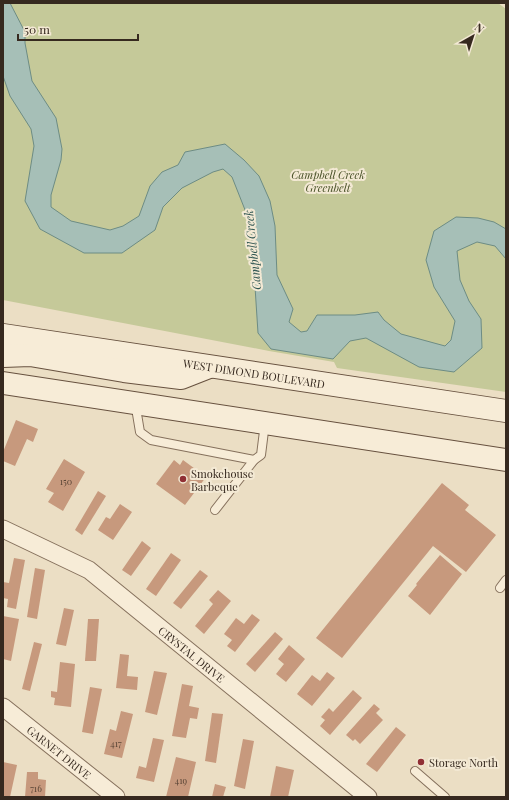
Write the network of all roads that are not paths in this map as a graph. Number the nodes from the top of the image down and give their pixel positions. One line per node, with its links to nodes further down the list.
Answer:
1 (3, 335): 3 (main road, WEST DIMOND BOULEVARD)
2 (3, 356): 3 (main road)
3 (210, 366): 6 (main road, WEST DIMOND BOULEVARD)
4 (3, 383): 5 (main road)
5 (139, 404): 7 (main road); 8 (lane)
6 (506, 412)
7 (265, 423): 8 (lane); 9 (main road)
8 (254, 460): 10 (lane)
9 (506, 460)
10 (215, 510)
11 (3, 529): 17 (street, CRYSTAL DRIVE)
12 (506, 580): 13 (lane)
13 (500, 588)
14 (3, 707): 16 (street, GARNET DRIVE)
15 (415, 771): 18 (lane)
16 (116, 797)
17 (368, 797)
18 (444, 797)

